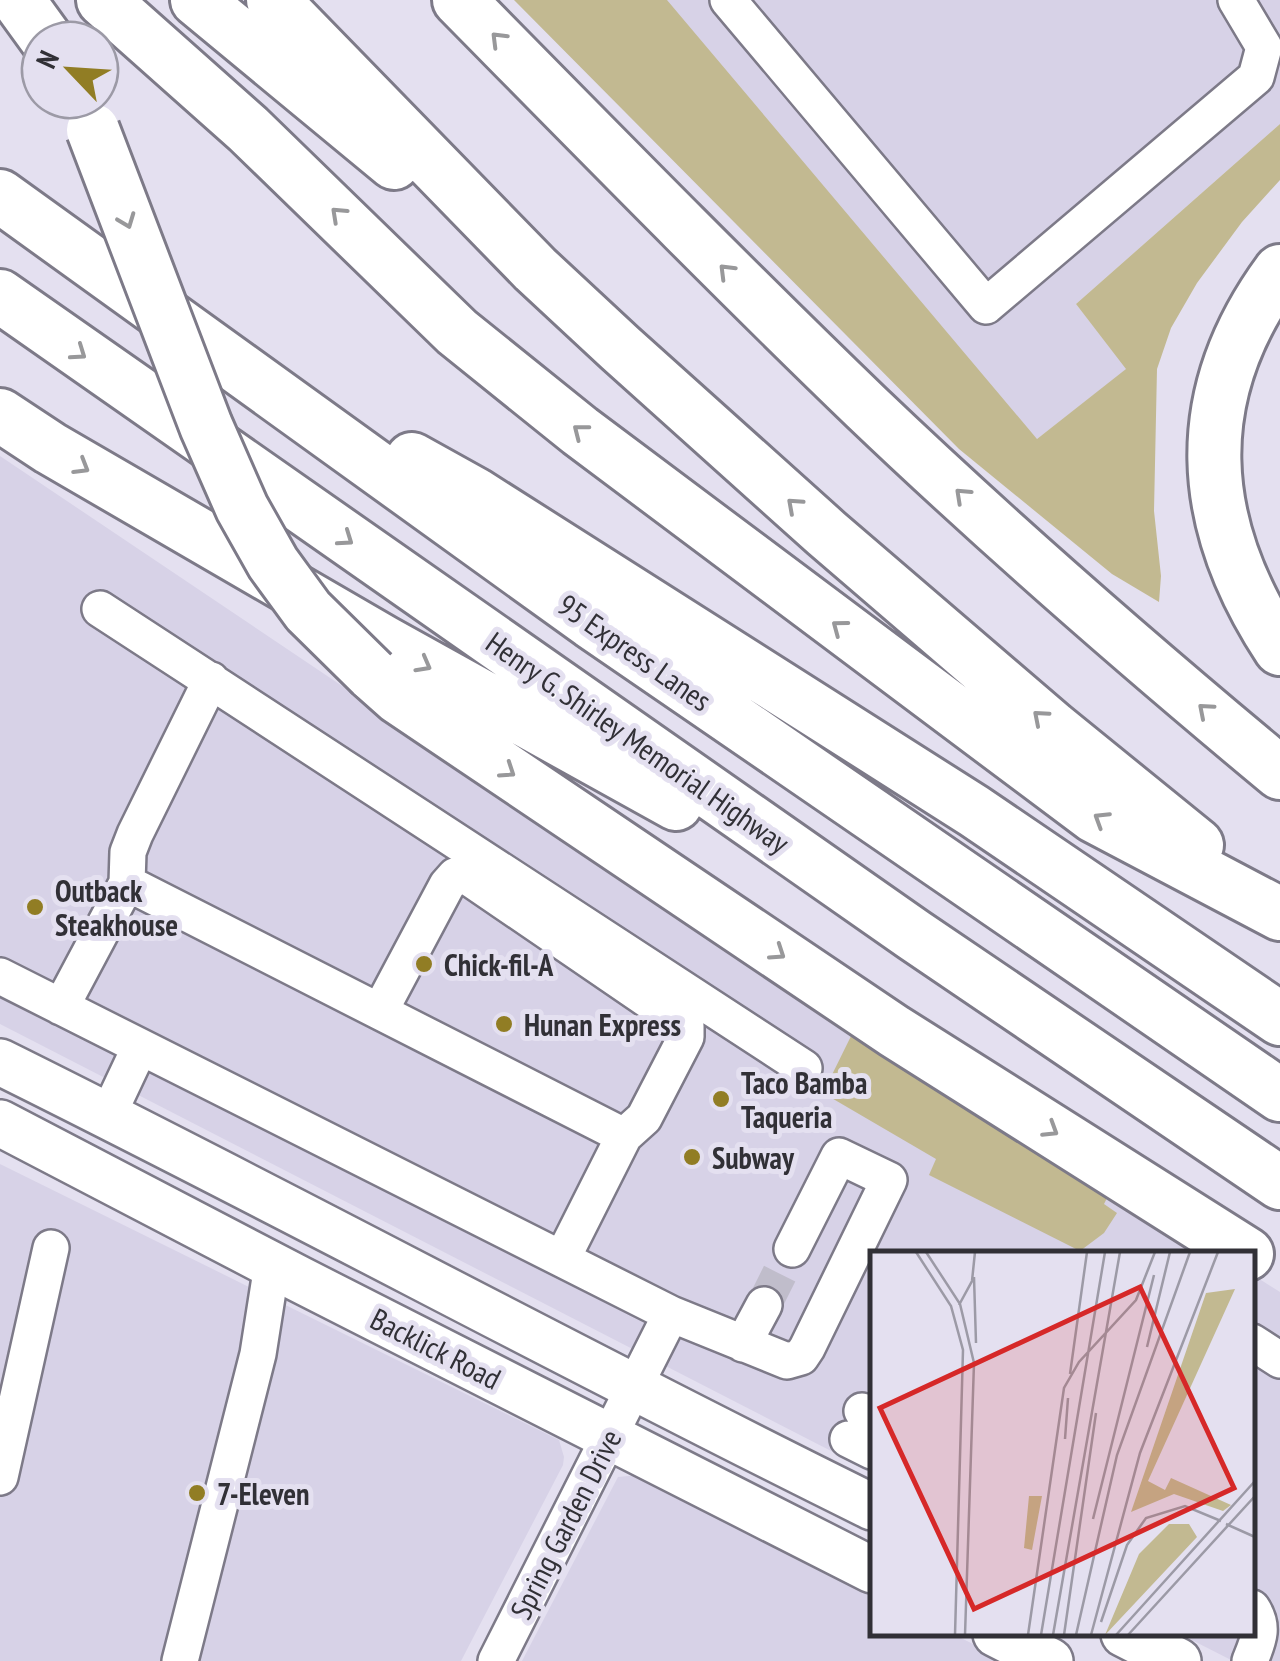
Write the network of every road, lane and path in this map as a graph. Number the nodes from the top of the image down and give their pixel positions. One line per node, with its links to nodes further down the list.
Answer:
1 (104, 0): 19 (highway, one-way to 1)
2 (197, 0): 9 (highway)
3 (272, 0): 9 (highway)
4 (460, 0): 17 (highway, one-way to 4)
5 (728, 0): 6 (street)
6 (1236, 0)
7 (88, 120): 36 (highway, one-way to 36, bridge)
8 (0, 196): 12 (highway, 95 Express Lanes)
9 (535, 268): 19 (highway, one-way to 9)
10 (1280, 271): 15 (highway)
11 (0, 296): 20 (highway, Henry G. Shirley Memorial Highway, one-way to 20)
12 (204, 346): 25 (highway); 29 (highway, 95 Express Lanes)
13 (0, 415): 20 (highway, one-way to 20)
14 (100, 608): 16 (street)
15 (1280, 650)
16 (212, 680): 18 (street); 23 (street)
17 (1280, 772)
18 (127, 882): 22 (street); 24 (street)
19 (1280, 912)
20 (914, 935): 33 (highway, Henry G. Shirley Memorial Highway)
21 (0, 976): 22 (street)
22 (62, 1007): 26 (street)
23 (716, 1010): 28 (street); 32 (street)
24 (380, 1012): 32 (street); 32 (street)
25 (1280, 1019)
26 (140, 1046): 30 (street); 38 (street)
27 (0, 1062): 30 (main road, Backlick Road)
28 (804, 1068)
29 (1280, 1095)
30 (108, 1115): 46 (main road, Backlick Road)
31 (0, 1123): 39 (main road, Backlick Road)
32 (624, 1136): 38 (street)
33 (1280, 1183)
34 (50, 1248): 48 (street)
35 (792, 1249): 43 (street)
36 (1244, 1251)
37 (1255, 1258): 40 (highway)
38 (562, 1259): 42 (street)
39 (272, 1265): 47 (main road, Backlick Road); 53 (street)
40 (1280, 1274)
41 (764, 1306): 43 (street)
42 (671, 1314): 43 (street); 46 (street, Spring Garden Drive)
43 (743, 1344)
44 (1255, 1344): 45 (street)
45 (1280, 1360)
46 (634, 1388): 47 (street, Spring Garden Drive); 49 (main road, Backlick Road)
47 (610, 1436): 50 (main road, Backlick Road); 54 (street, Spring Garden Drive)
48 (0, 1477)
49 (870, 1506)
50 (870, 1569)
51 (1000, 1636): 55 (main road)
52 (1128, 1636): 56 (main road)
53 (180, 1661)
54 (496, 1661)
55 (1050, 1661)
56 (1178, 1661)

